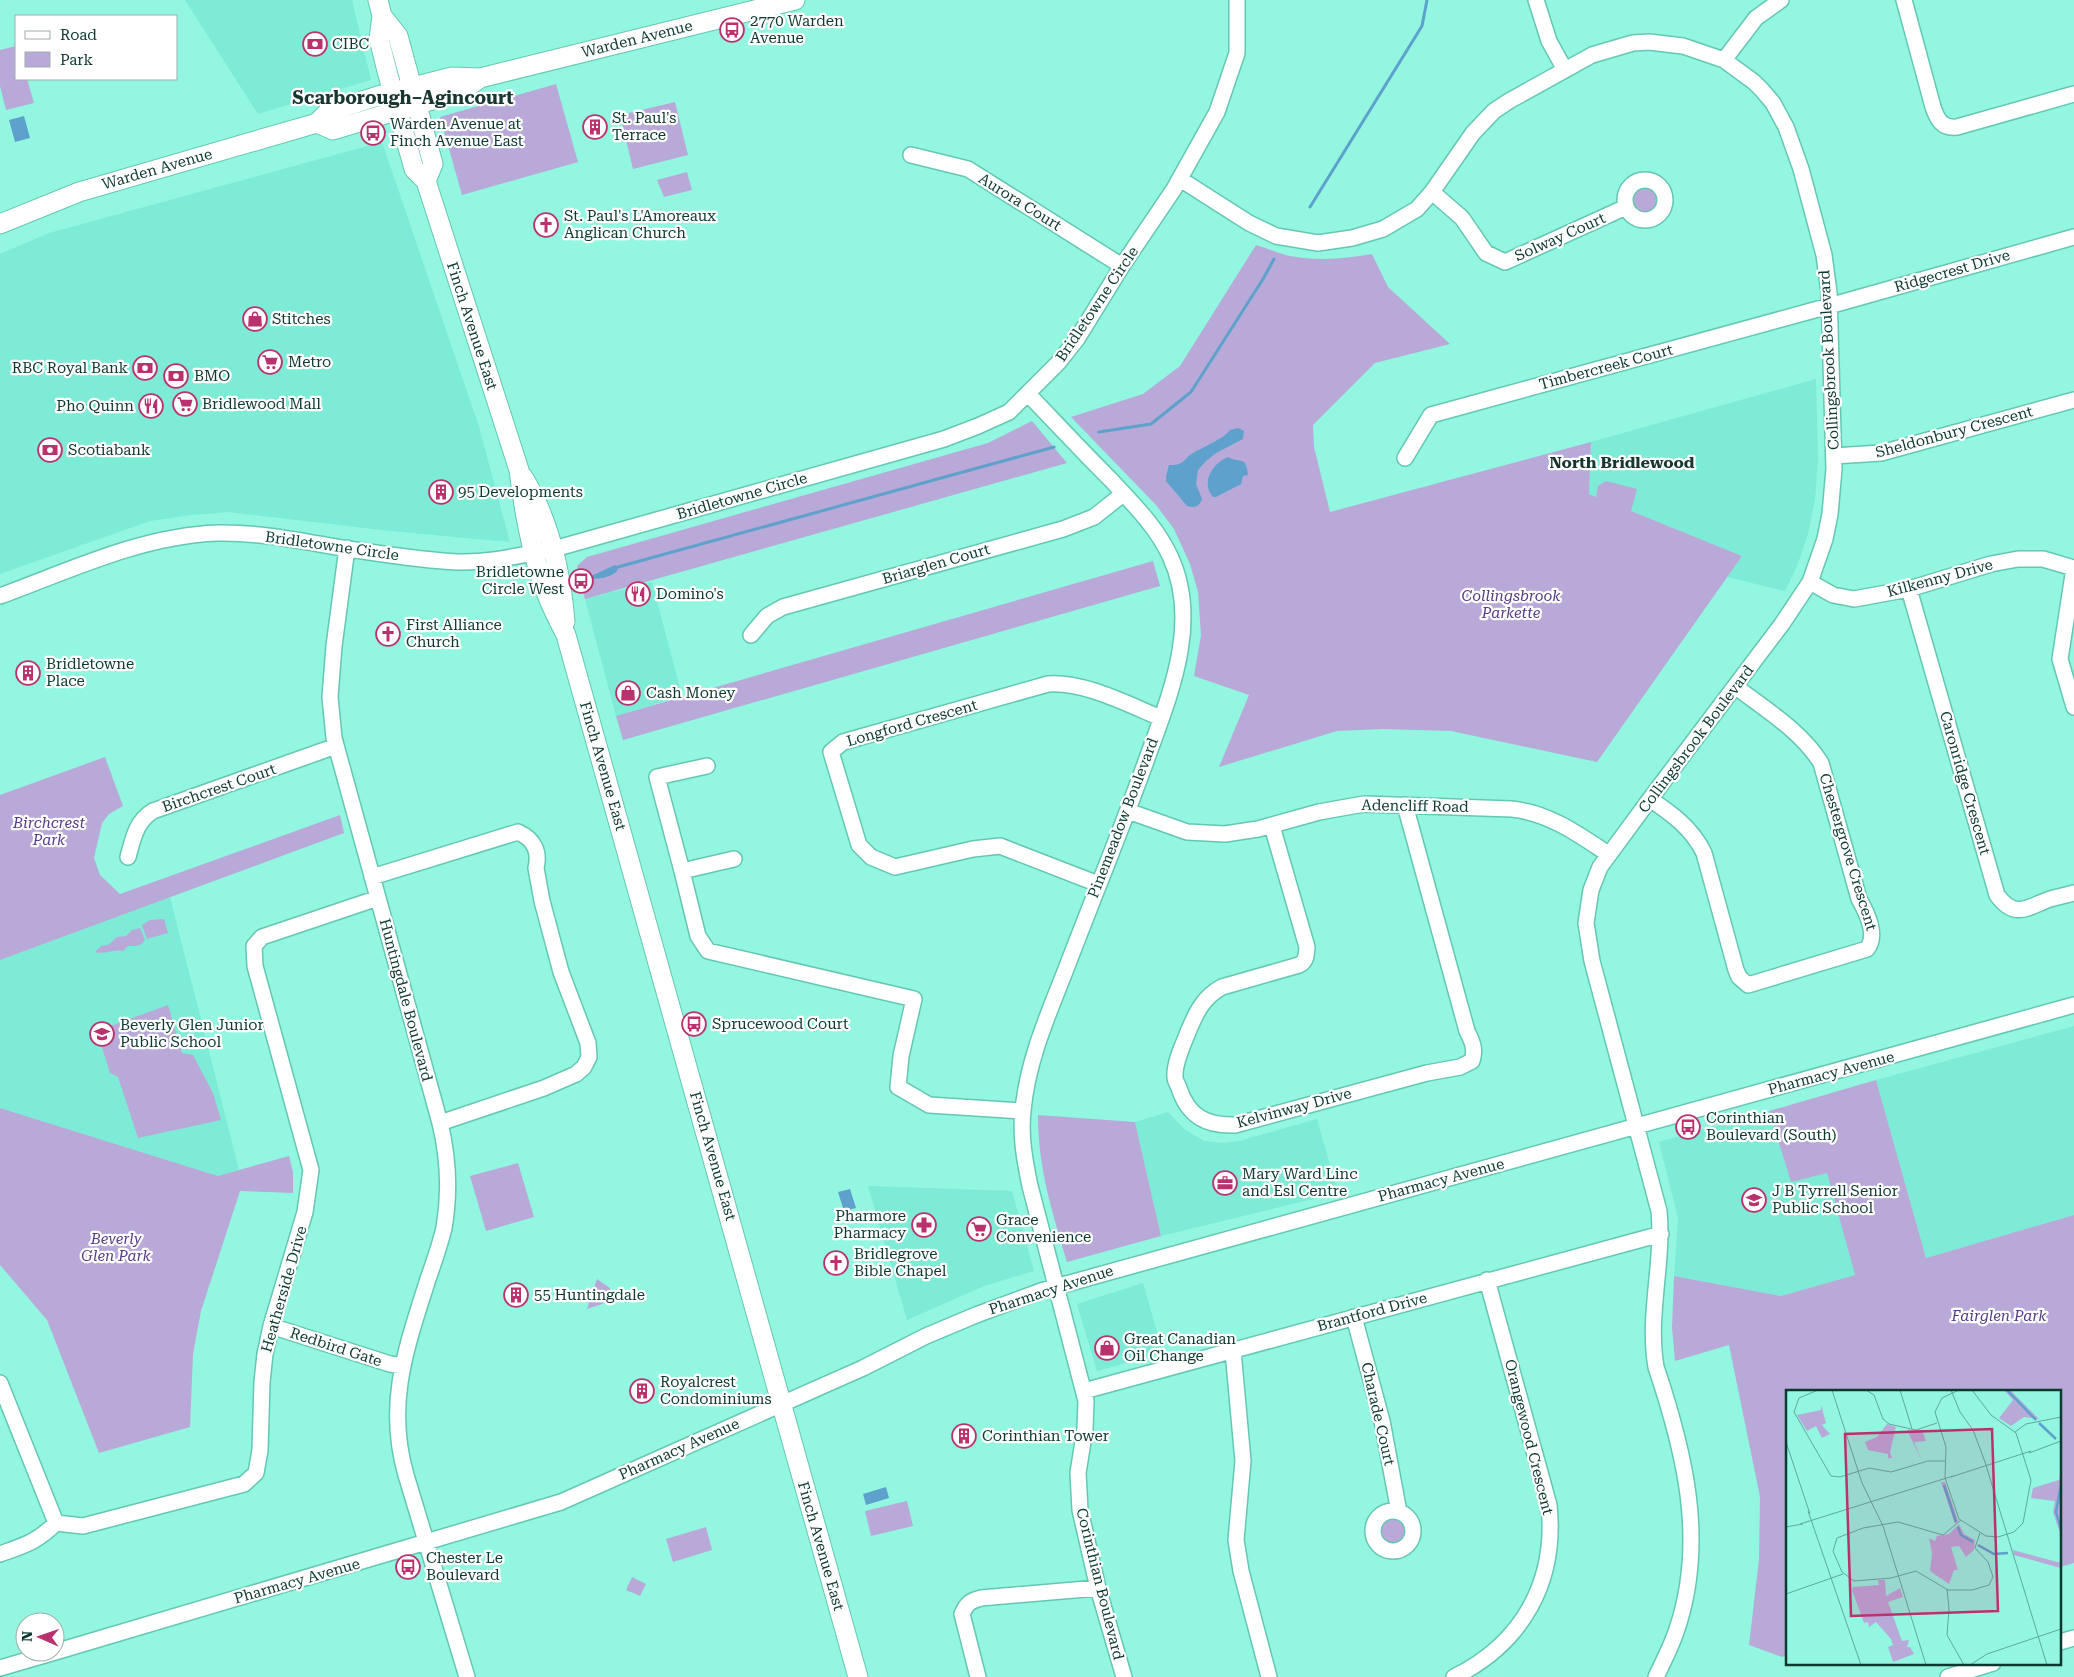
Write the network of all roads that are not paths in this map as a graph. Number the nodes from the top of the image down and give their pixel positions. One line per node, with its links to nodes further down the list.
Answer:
1 (795, 0): 10 (main road, Warden Avenue)
2 (1237, 0): 13 (street, Bridletowne Circle)
3 (1536, 0): 8 (street)
4 (1781, 0): 7 (street)
5 (1904, 0): 9 (street)
6 (380, 8): 10 (main road, Finch Avenue East); 11 (main road, Finch Avenue East)
7 (1724, 60): 8 (street, Collingsbrook Boulevard); 20 (street, Collingsbrook Boulevard)
8 (1565, 70): 15 (street, Collingsbrook Boulevard)
9 (2074, 94)
10 (413, 96): 11 (main road, Warden Avenue); 14 (main road, Finch Avenue East)
11 (394, 101): 14 (main road, Finch Avenue East); 17 (main road, Warden Avenue)
12 (911, 155): 19 (street, Aurora Court)
13 (1180, 179): 15 (street, Collingsbrook Boulevard); 19 (street, Bridletowne Circle)
14 (426, 182): 25 (main road, Finch Avenue East)
15 (1432, 192): 16 (street, Solway Court)
16 (1626, 207)
17 (0, 224)
18 (2074, 237): 20 (street, Ridgecrest Drive)
19 (1122, 266): 21 (street, Bridletowne Circle)
20 (1829, 306): 23 (street, Collingsbrook Boulevard); 24 (street, Timbercreek Court)
21 (1029, 394): 26 (street, Pinemeadow Boulevard); 28 (street, Bridletowne Circle)
22 (2074, 400): 23 (street, Sheldonbury Crescent)
23 (1834, 456): 31 (street, Collingsbrook Boulevard)
24 (1405, 458)
25 (518, 470): 28 (main road, Finch Avenue East); 29 (main road, Finch Avenue East)
26 (1123, 494): 35 (street, Briarglen Court); 38 (street, Pinemeadow Boulevard)
27 (347, 548): 29 (street, Bridletowne Circle); 33 (street, Bridletowne Circle); 39 (street, Huntingdale Boulevard)
28 (554, 549): 29 (street, Bridletowne Circle); 34 (main road, Finch Avenue East)
29 (535, 554): 34 (main road, Finch Avenue East)
30 (2074, 568): 32 (street, Kilkenny Drive); 37 (street)
31 (1810, 582): 32 (street, Kilkenny Drive); 36 (street, Collingsbrook Boulevard)
32 (1909, 589): 51 (street, Caronridge Crescent)
33 (0, 596)
34 (566, 635): 66 (main road, Finch Avenue East)
35 (751, 635)
36 (1736, 687): 41 (street, Collingsbrook Boulevard); 41 (street, Chestergrove Crescent)
37 (2074, 707)
38 (1161, 718): 43 (street, Pinemeadow Boulevard); 50 (street, Longford Crescent)
39 (336, 746): 46 (street, Birchcrest Court); 49 (street, Huntingdale Boulevard)
40 (707, 766): 48 (street)
41 (1650, 799): 45 (street, Collingsbrook Boulevard)
42 (1405, 805): 44 (street, Adencliff Road); 44 (street, Kelvinway Drive); 45 (street, Adencliff Road)
43 (1128, 811): 44 (street, Adencliff Road); 50 (street, Pinemeadow Boulevard)
44 (1272, 826)
45 (1608, 854): 56 (street, Collingsbrook Boulevard)
46 (128, 857)
47 (734, 859): 48 (street)
48 (682, 872): 54 (street)
49 (372, 877): 52 (street, Huntingdale Boulevard); 55 (street)
50 (1098, 884): 54 (street, Pinemeadow Boulevard)
51 (2074, 893)
52 (378, 898): 55 (street, Huntingdale Boulevard); 61 (street, Heatherside Drive)
53 (2074, 1005): 56 (street, Pharmacy Avenue)
54 (1023, 1112): 59 (street, Pinemeadow Boulevard)
55 (440, 1122): 63 (street, Huntingdale Boulevard)
56 (1637, 1126): 57 (street); 59 (street, Pharmacy Avenue)
57 (1661, 1234): 58 (street, Brantford Drive); 82 (street)
58 (1487, 1280): 60 (street, Brantford Drive); 81 (street, Orangewood Crescent)
59 (1056, 1286): 65 (street, Corinthian Boulevard); 66 (street, Pharmacy Avenue)
60 (1354, 1317): 62 (street, Brantford Drive); 67 (street, Charade Court)
61 (271, 1326): 63 (street, Redbird Gate); 68 (street, Heatherside Drive)
62 (1234, 1351): 65 (street, Brantford Drive); 80 (street)
63 (402, 1366): 69 (street, Huntingdale Boulevard)
64 (0, 1383): 68 (street)
65 (1084, 1391): 71 (street, Corinthian Boulevard)
66 (782, 1404): 69 (street, Pharmacy Avenue); 77 (main road, Finch Avenue East)
67 (1399, 1512)
68 (56, 1522): 70 (street)
69 (426, 1542): 72 (street, Pharmacy Avenue); 76 (street)
70 (0, 1554)
71 (1098, 1588): 78 (street); 79 (street, Corinthian Boulevard)
72 (65, 1649)
73 (21, 1662): 75 (street, Pharmacy Avenue)
74 (1990, 1664): 83 (street)
75 (0, 1668)
76 (467, 1677)
77 (858, 1677)
78 (978, 1677)
79 (1124, 1677)
80 (1269, 1677)
81 (1454, 1677)
82 (1657, 1677)
83 (1948, 1677)

